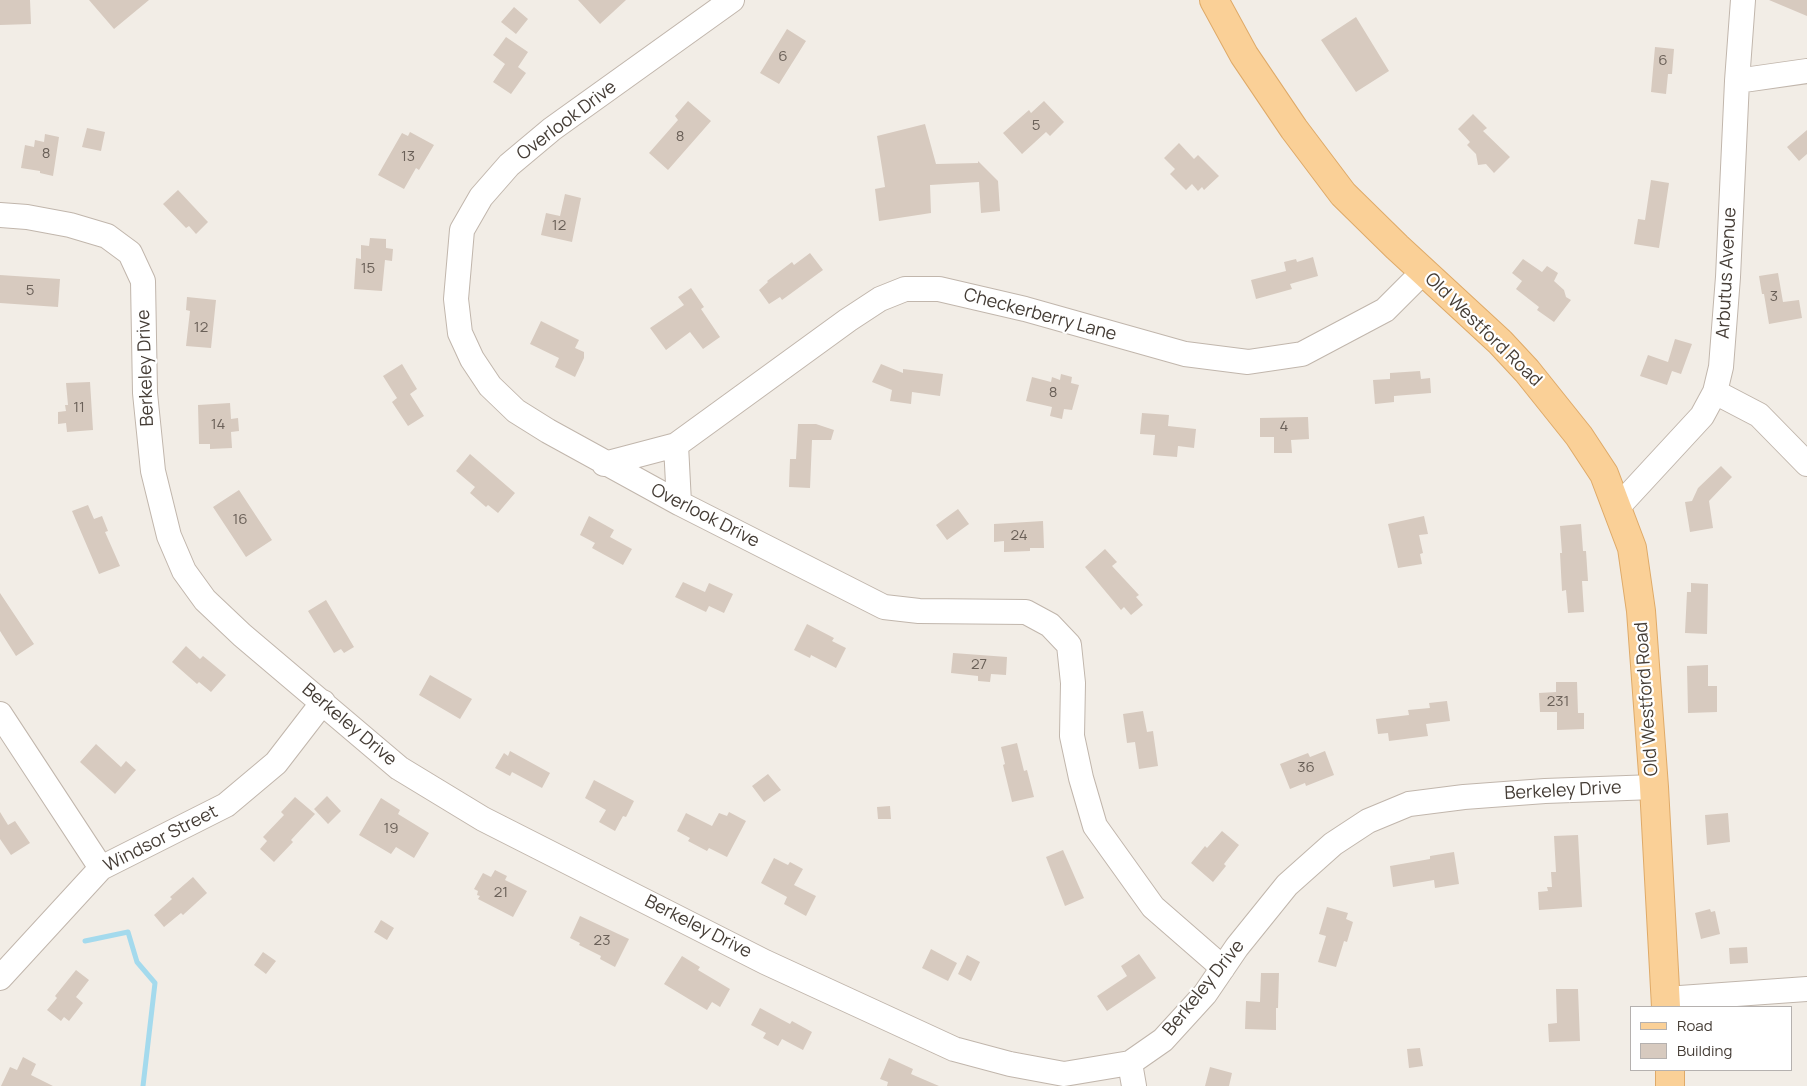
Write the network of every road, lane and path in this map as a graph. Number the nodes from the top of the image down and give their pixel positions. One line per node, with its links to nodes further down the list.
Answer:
1 (732, 0): 10 (street, Overlook Drive)
2 (1214, 0): 7 (main road, Old Westford Road)
3 (1743, 0): 5 (street, Arbutus Avenue)
4 (1807, 71): 5 (street)
5 (1737, 81): 8 (street, Arbutus Avenue)
6 (0, 215): 14 (street, Berkeley Drive)
7 (1423, 272): 9 (street, Checkerberry Lane); 13 (main road, Old Westford Road)
8 (1715, 392): 11 (street); 13 (street, Arbutus Avenue)
9 (676, 445): 10 (street, Checkerberry Lane); 12 (street)
10 (604, 464): 12 (street, Overlook Drive)
11 (1807, 464)
12 (680, 503): 18 (street, Overlook Drive)
13 (1617, 508): 16 (main road, Old Westford Road)
14 (323, 702): 17 (street, Windsor Street); 22 (street, Berkeley Drive)
15 (0, 714): 17 (street)
16 (1654, 787): 18 (street, Berkeley Drive); 21 (main road, Old Westford Road)
17 (101, 868): 19 (street, Windsor Street)
18 (1222, 968): 22 (street, Berkeley Drive)
19 (0, 978)
20 (1807, 989): 21 (street)
21 (1666, 1003)
22 (1130, 1063): 24 (street)
23 (1670, 1071): 25 (main road)
24 (1134, 1086)
25 (1670, 1086)

